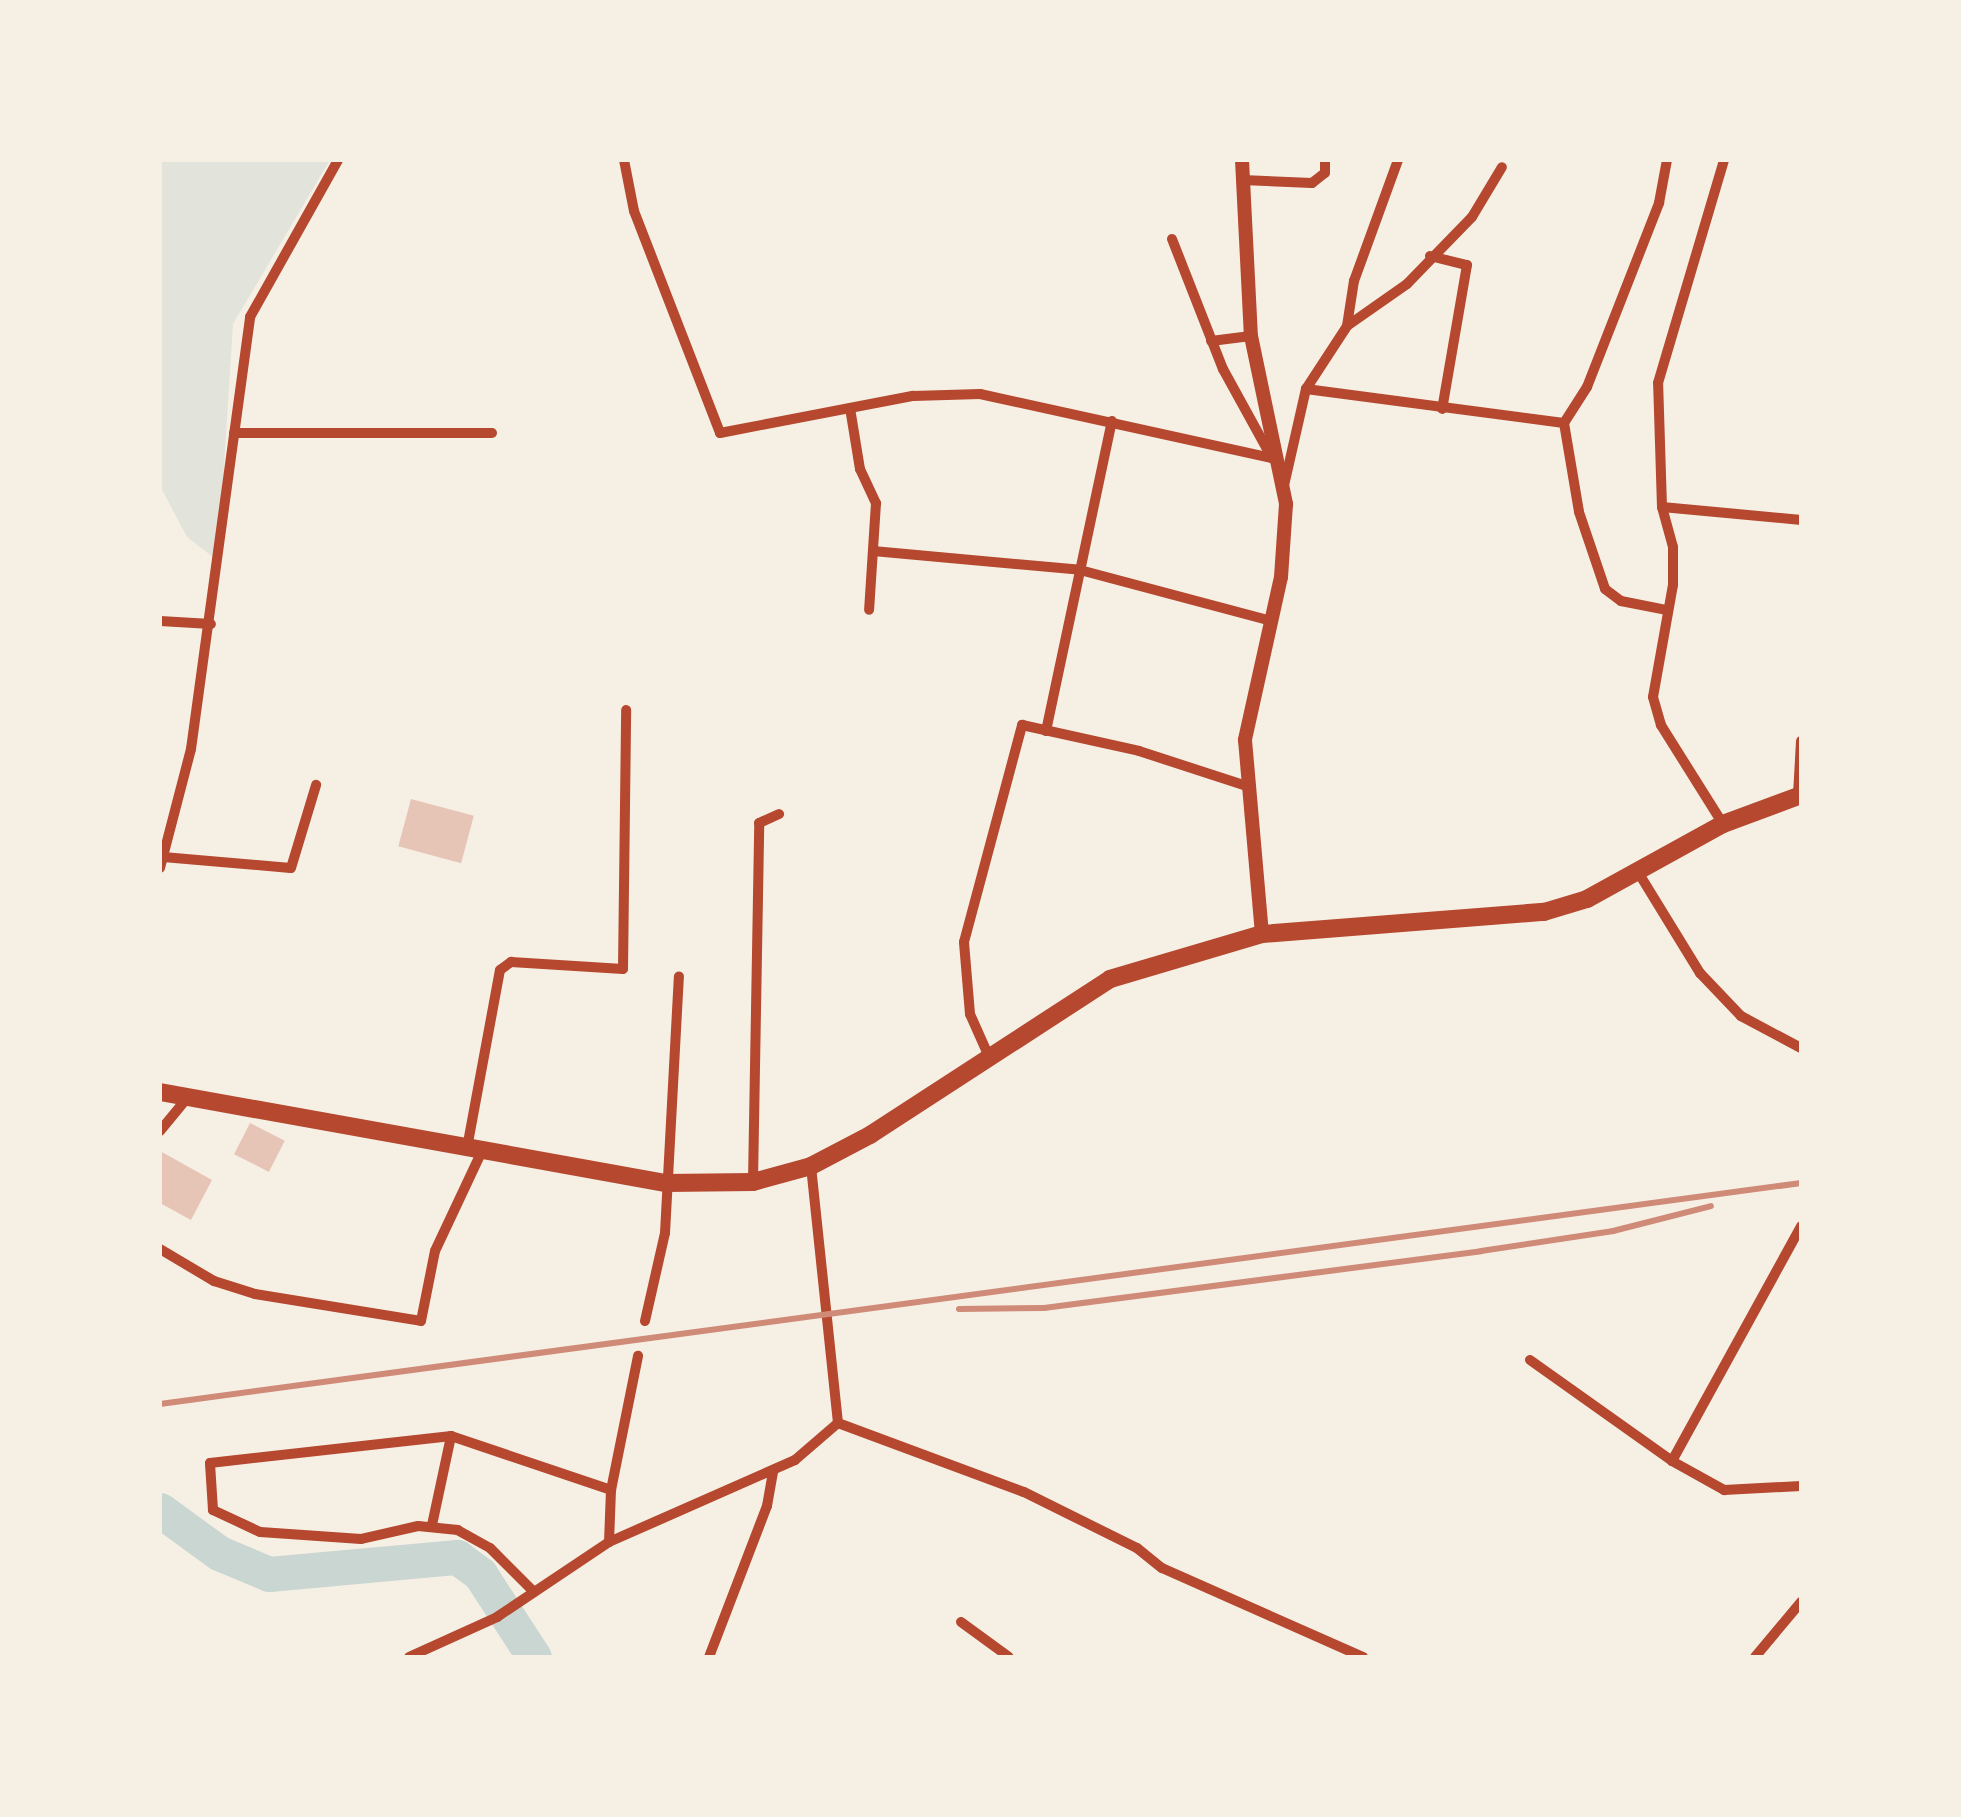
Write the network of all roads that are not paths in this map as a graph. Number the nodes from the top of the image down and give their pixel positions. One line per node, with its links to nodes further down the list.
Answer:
1 (338, 160): 20 (street)
2 (624, 160): 16 (street)
3 (1242, 160): 9 (street)
4 (1325, 160): 9 (street)
5 (1398, 160): 12 (street)
6 (1667, 160): 19 (street)
7 (1724, 160): 24 (street)
8 (1502, 167): 11 (street)
9 (1242, 180): 13 (street)
10 (1172, 239): 14 (street)
11 (1430, 256): 12 (street); 17 (street)
12 (1347, 326): 15 (street)
13 (1251, 336): 14 (street); 22 (street)
14 (1211, 340): 22 (street)
15 (1306, 389): 17 (street); 23 (street)
16 (850, 408): 18 (street); 26 (street)
17 (1442, 409): 19 (street)
18 (1112, 421): 22 (street); 27 (street)
19 (1564, 423): 29 (street)
20 (234, 432): 21 (street); 32 (street)
21 (492, 432)
22 (1272, 458): 23 (street)
23 (1282, 491): 31 (street)
24 (1662, 507): 25 (street); 29 (street)
25 (1801, 520)
26 (874, 551): 27 (street); 28 (street)
27 (1080, 570): 31 (street); 34 (street)
28 (869, 610)
29 (1668, 610): 40 (street)
30 (160, 621): 32 (street)
31 (1272, 621): 37 (street)
32 (210, 624): 41 (street)
33 (626, 710): 50 (street)
34 (1046, 731): 37 (street); 46 (street)
35 (1801, 742): 38 (street)
36 (316, 786): 41 (street)
37 (1247, 786): 43 (street)
38 (1800, 795): 40 (main road)
39 (779, 814): 52 (street)
40 (1723, 824): 42 (main road)
41 (162, 863)
42 (1638, 872): 43 (main road); 45 (street)
43 (1262, 934): 46 (main road)
44 (679, 976): 53 (street)
45 (1801, 1048)
46 (990, 1060): 51 (main road)
47 (160, 1092): 48 (main road)
48 (188, 1097): 49 (street); 50 (main road)
49 (160, 1131)
50 (474, 1149): 53 (main road); 55 (street)
51 (811, 1166): 52 (main road); 59 (street)
52 (752, 1182): 53 (main road)
53 (666, 1184): 56 (street)
54 (1801, 1226): 61 (street)
55 (160, 1249)
56 (646, 1321)
57 (638, 1356): 64 (street)
58 (1530, 1360): 61 (street)
59 (838, 1422): 62 (street); 73 (street)
60 (451, 1436): 64 (street); 65 (street); 65 (street)
61 (1672, 1462): 63 (street)
62 (773, 1471): 66 (street); 71 (street)
63 (1801, 1486)
64 (611, 1490): 66 (street)
65 (432, 1525): 67 (street)
66 (609, 1542): 67 (street)
67 (534, 1592): 70 (street)
68 (1801, 1602): 74 (street)
69 (961, 1622): 72 (street)
70 (409, 1657)
71 (709, 1657)
72 (1009, 1657)
73 (1363, 1657)
74 (1754, 1657)

